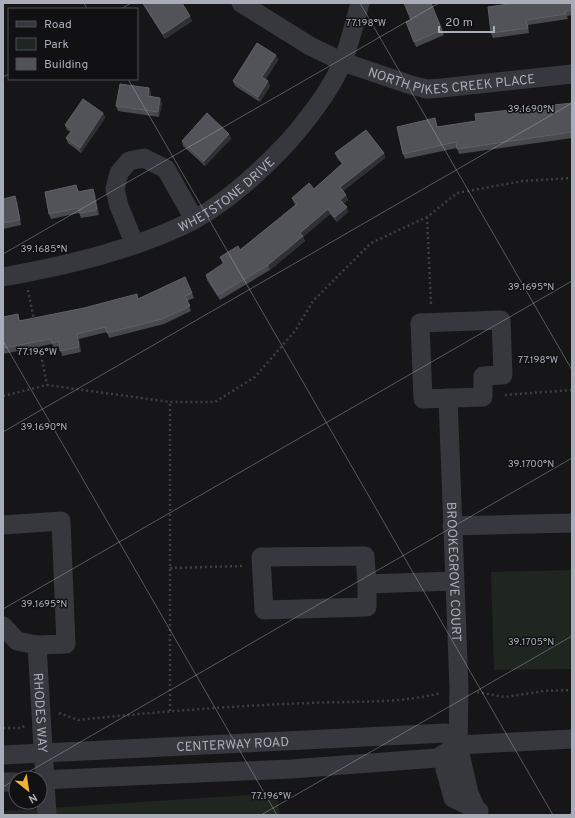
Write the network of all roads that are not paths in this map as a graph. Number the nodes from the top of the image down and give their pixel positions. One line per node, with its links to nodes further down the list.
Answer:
1 (241, 3): 3 (street, NORTH PIKES CREEK PLACE)
2 (360, 3): 3 (street, WHETSTONE DRIVE)
3 (343, 62): 4 (street, NORTH PIKES CREEK PLACE); 5 (street, WHETSTONE DRIVE)
4 (569, 72)
5 (194, 219): 6 (street, WHETSTONE DRIVE); 6 (street)
6 (134, 244): 7 (street, WHETSTONE DRIVE)
7 (3, 277)
8 (448, 398): 8 (street); 11 (street, BROOKEGROVE COURT)
9 (572, 522): 11 (street)
10 (3, 525): 15 (street)
11 (452, 526): 12 (street, BROOKEGROVE COURT)
12 (454, 581): 13 (street); 17 (street, BROOKEGROVE COURT)
13 (367, 584): 13 (street)
14 (3, 626): 15 (street)
15 (37, 645): 18 (street, RHODES WAY)
16 (572, 739): 17 (street, CENTERWAY ROAD)
17 (458, 745): 18 (street, CENTERWAY ROAD); 21 (street, CENTERWAY ROAD); 22 (street)
18 (44, 753): 19 (street, CENTERWAY ROAD); 20 (street, RHODES WAY)
19 (3, 755)
20 (43, 770)
21 (48, 780)
22 (481, 812)

